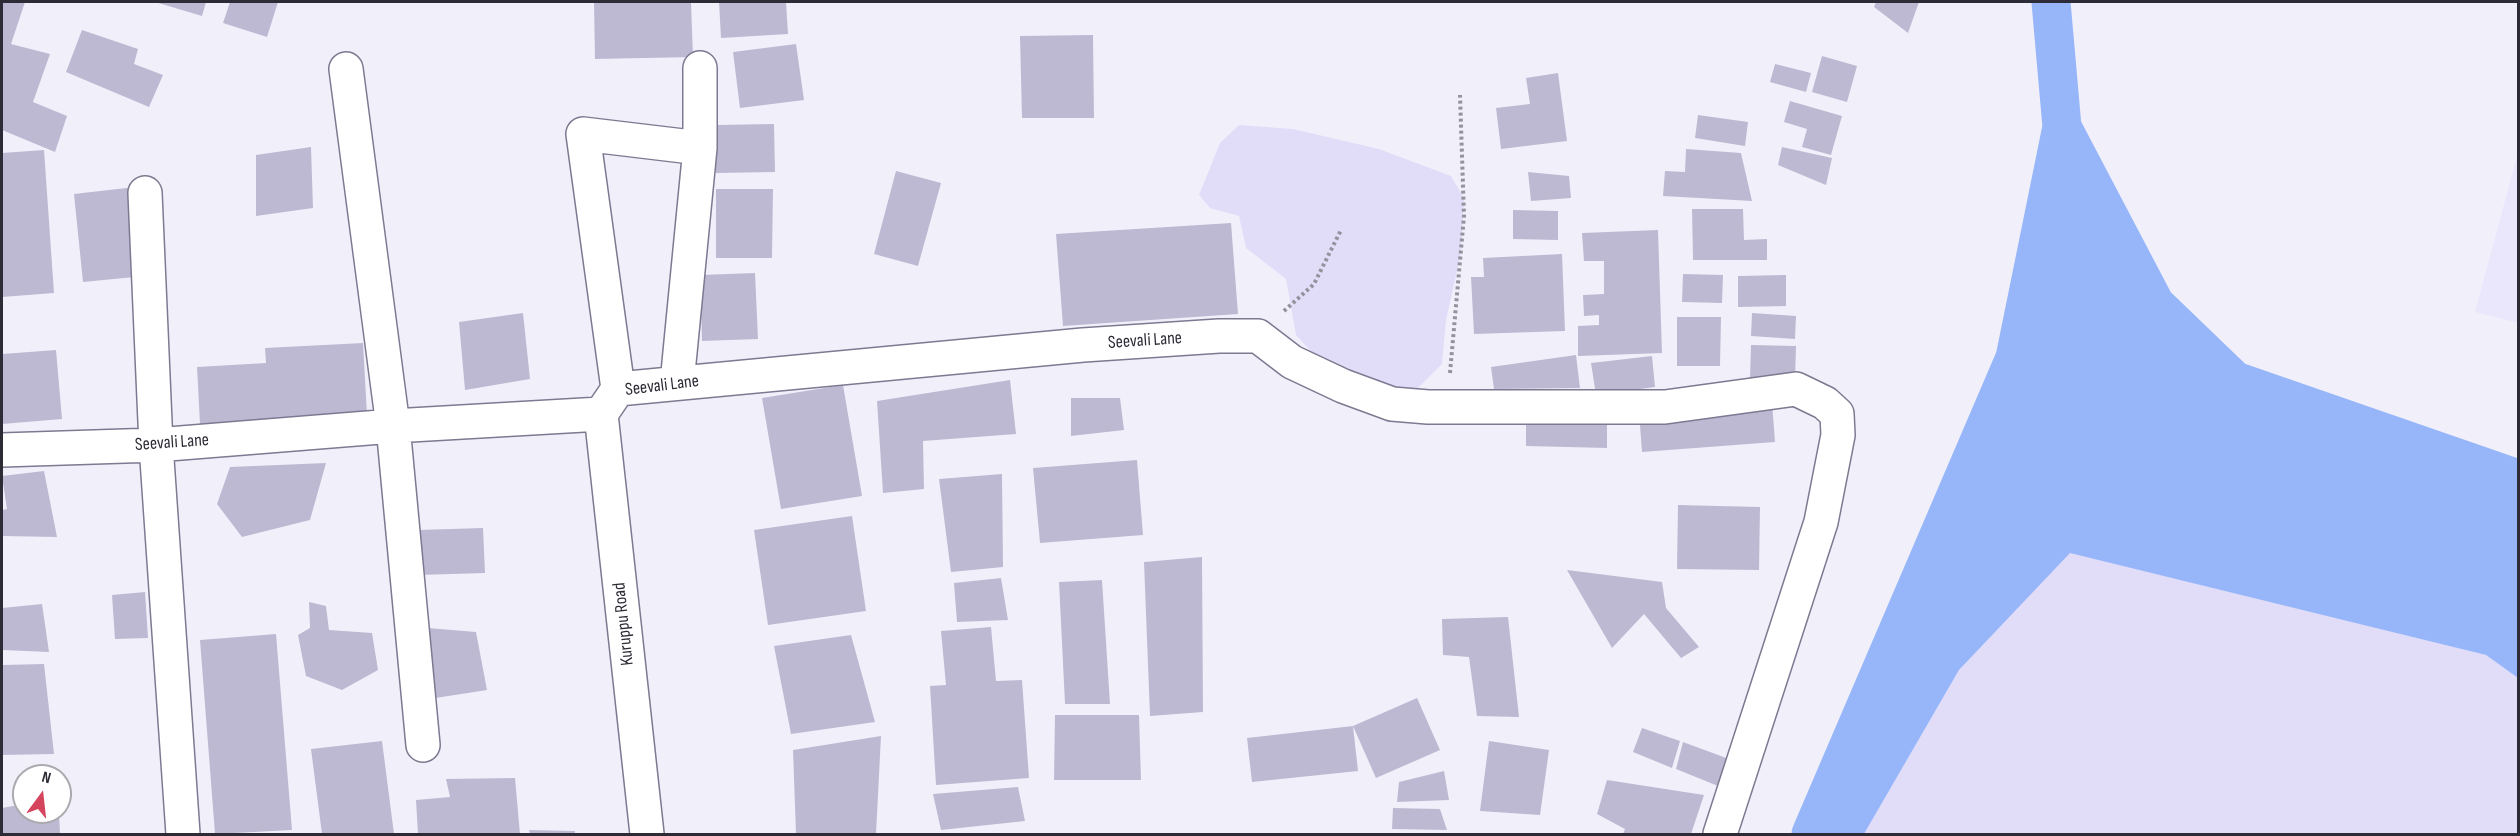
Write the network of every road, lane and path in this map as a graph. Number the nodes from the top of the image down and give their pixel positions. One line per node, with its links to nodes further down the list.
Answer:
1 (700, 68): 4 (street)
2 (346, 69): 11 (street)
3 (1460, 95): 10 (path)
4 (700, 148): 8 (street); 9 (street, Kuruppu Road)
5 (145, 193): 12 (street)
6 (1341, 230): 7 (path)
7 (1258, 336): 8 (street, Seevali Lane); 10 (street)
8 (677, 383): 9 (street, Seevali Lane)
9 (609, 401): 11 (street, Seevali Lane); 16 (street, Kuruppu Road)
10 (1428, 407): 17 (street)
11 (393, 426): 12 (street, Seevali Lane); 14 (street)
12 (156, 445): 13 (street, Seevali Lane); 15 (street)
13 (2, 450)
14 (423, 745)
15 (183, 834)
16 (646, 834)
17 (1720, 834)

